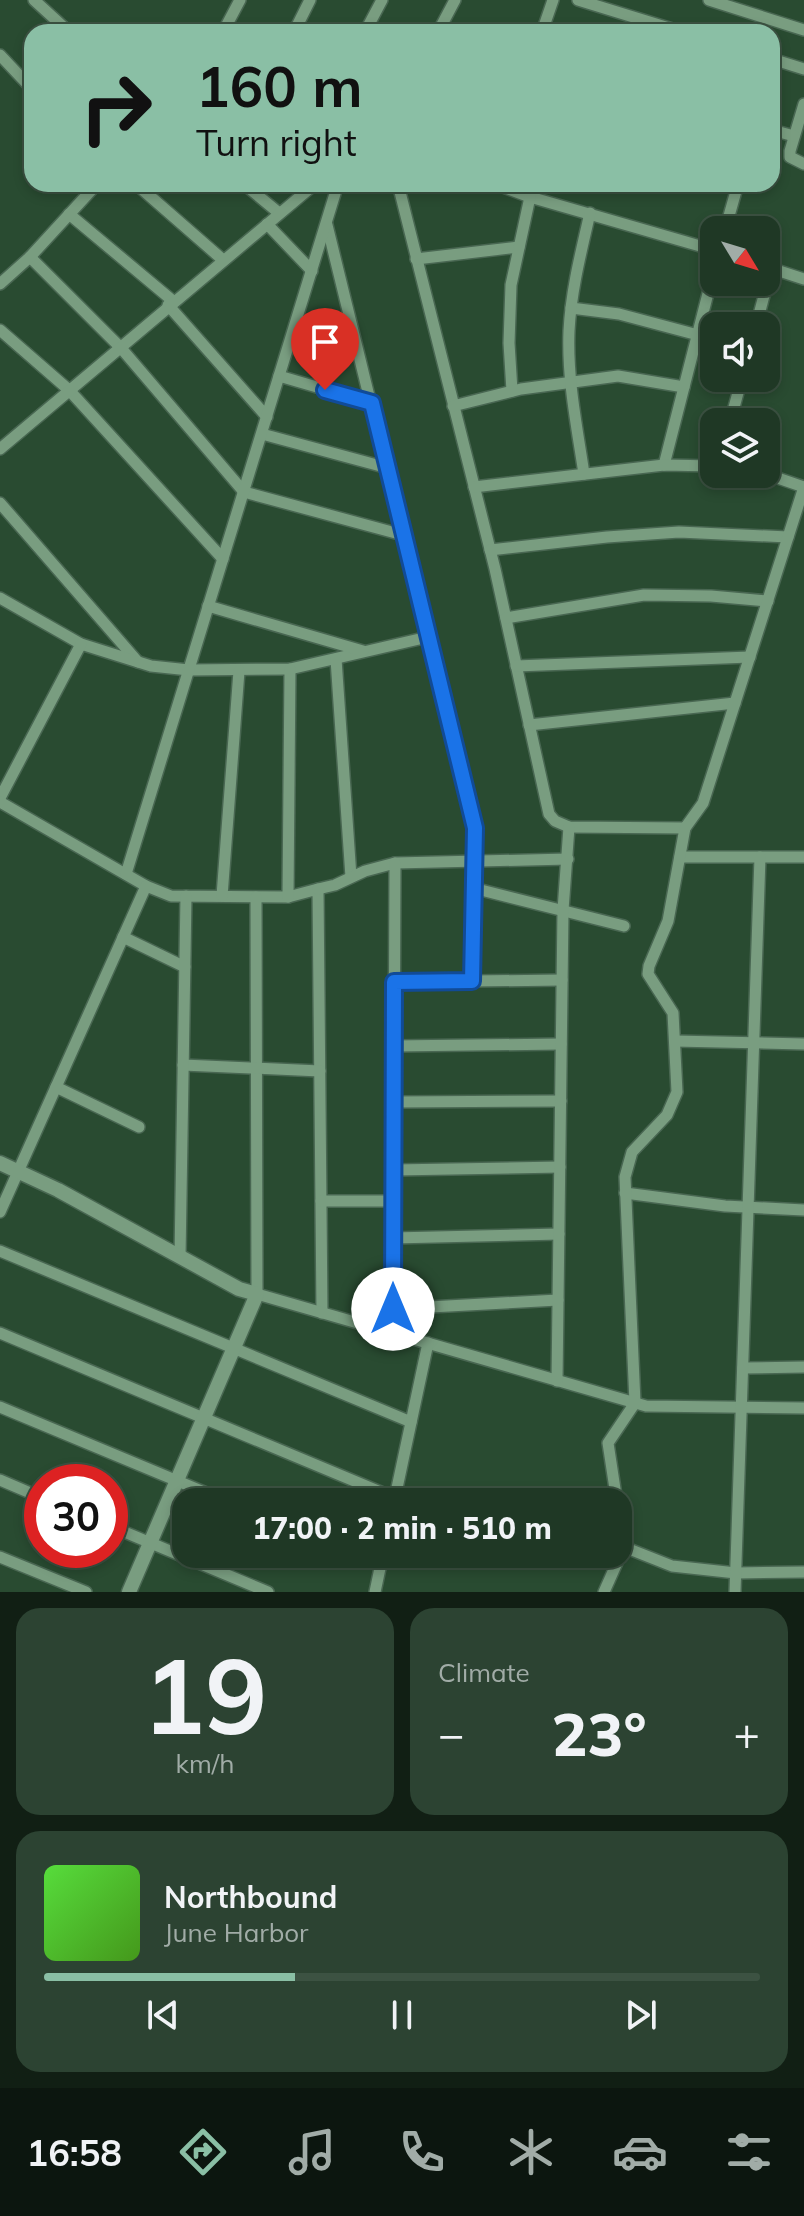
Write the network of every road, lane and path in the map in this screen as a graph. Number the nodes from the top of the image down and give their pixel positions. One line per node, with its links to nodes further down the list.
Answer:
1 (34, 0): 9 (street)
2 (240, 0): 10 (street)
3 (310, 0): 11 (street)
4 (382, 0): 12 (street)
5 (455, 0): 13 (street)
6 (553, 0): 14 (street)
7 (578, 0): 15 (street)
8 (709, 0): 16 (street)
9 (60, 24)
10 (227, 24)
11 (298, 24)
12 (369, 24)
13 (442, 24)
14 (545, 24)
15 (656, 24)
16 (804, 30)
17 (0, 55): 20 (street)
18 (780, 62): 19 (street)
19 (804, 69)
20 (24, 80)
21 (804, 104): 23 (street)
22 (780, 132): 23 (street)
23 (794, 136): 24 (street)
24 (804, 164)
25 (90, 192): 35 (street)
26 (145, 192): 43 (street)
27 (254, 192): 33 (street)
28 (305, 192): 33 (street)
29 (336, 192): 38 (street)
30 (400, 192): 42 (street)
31 (528, 192): 34 (street); 40 (street)
32 (736, 192): 36 (street)
33 (279, 213): 37 (street)
34 (590, 213): 39 (street); 50 (street)
35 (69, 214): 41 (street); 49 (street)
36 (729, 216)
37 (267, 224): 43 (street); 44 (street)
38 (327, 225): 44 (street); 59 (street)
39 (700, 246)
40 (519, 247): 42 (street); 58 (street)
41 (30, 257): 47 (street); 53 (street)
42 (416, 259): 60 (street)
43 (223, 260): 49 (street)
44 (312, 271): 54 (street)
45 (780, 271): 46 (street)
46 (804, 279)
47 (0, 284)
48 (708, 296): 52 (street)
49 (171, 303): 53 (street); 61 (street)
50 (571, 308): 52 (street); 55 (street)
51 (0, 330): 57 (street)
52 (698, 335): 56 (street)
53 (121, 348): 57 (street); 71 (street)
54 (279, 376): 59 (street); 61 (street)
55 (571, 381): 56 (street); 58 (street); 67 (street)
56 (684, 387): 64 (street)
57 (69, 390): 63 (street); 76 (street)
58 (512, 391): 60 (street)
59 (372, 403): 66 (street)
60 (453, 406): 69 (street)
61 (267, 417): 62 (street)
62 (262, 434): 66 (street); 71 (street)
63 (0, 449)
64 (664, 465): 65 (street); 67 (street)
65 (700, 466)
66 (388, 468): 73 (street)
67 (584, 474): 69 (street)
68 (780, 479): 70 (street)
69 (474, 487): 75 (street)
70 (804, 487): 74 (street)
71 (244, 492): 73 (street); 76 (street)
72 (0, 503): 86 (street)
73 (403, 535): 81 (street)
74 (788, 537): 75 (street); 78 (street)
75 (490, 550): 80 (street)
76 (223, 559): 79 (street)
77 (0, 598): 82 (street)
78 (768, 601): 80 (street); 84 (street)
79 (208, 606): 83 (street); 89 (street)
80 (506, 618): 87 (street)
81 (428, 637): 83 (street); 100 (street)
82 (81, 644): 86 (street); 93 (street)
83 (363, 651): 85 (street)
84 (750, 657): 87 (street); 91 (street)
85 (336, 659): 88 (street); 103 (street)
86 (138, 662): 89 (street)
87 (516, 666): 92 (street)
88 (290, 669): 90 (street); 110 (street)
89 (189, 670): 90 (street); 102 (street)
90 (239, 671): 108 (street)
91 (735, 703): 92 (street); 95 (street)
92 (529, 725): 94 (street)
93 (0, 800): 102 (street)
94 (569, 827): 95 (street); 99 (street)
95 (685, 828): 96 (street)
96 (680, 857): 97 (street); 118 (street)
97 (760, 857): 98 (street); 121 (street)
98 (804, 857)
99 (568, 859): 100 (street); 111 (street)
100 (476, 860): 101 (street); 105 (street)
101 (395, 863): 103 (street); 117 (street)
102 (126, 874): 104 (street)
103 (351, 877): 106 (street)
104 (146, 886): 107 (street); 113 (street)
105 (473, 888): 111 (street); 116 (street)
106 (318, 889): 110 (street); 125 (street)
107 (186, 896): 108 (street); 114 (street)
108 (222, 896): 109 (street)
109 (256, 897): 110 (street); 124 (street)
110 (288, 897)
111 (563, 910): 112 (street); 115 (street)
112 (624, 926)
113 (123, 937): 114 (street); 126 (street)
114 (185, 967): 123 (street)
115 (562, 980): 116 (street); 119 (street)
116 (472, 981): 117 (street)
117 (394, 982): 122 (street)
118 (675, 1041): 121 (street); 134 (street)
119 (561, 1044): 122 (street); 127 (street)
120 (804, 1044): 121 (street)
121 (754, 1045): 137 (street)
122 (394, 1046): 128 (street)
123 (183, 1065): 124 (street); 143 (street)
124 (257, 1067): 125 (street); 144 (street)
125 (320, 1071): 135 (street)
126 (56, 1087): 129 (street); 133 (street)
127 (561, 1101): 128 (street); 131 (street)
128 (394, 1102): 132 (street)
129 (139, 1127)
130 (0, 1163): 133 (street)
131 (560, 1167): 132 (street); 140 (street)
132 (394, 1170): 136 (street)
133 (18, 1171): 139 (street); 143 (street)
134 (625, 1193): 137 (street); 155 (street)
135 (321, 1201): 136 (street); 147 (street)
136 (393, 1201): 141 (street)
137 (749, 1206): 138 (street); 153 (street)
138 (804, 1210)
139 (0, 1212)
140 (559, 1234): 141 (street); 145 (street)
141 (393, 1238): 146 (street)
142 (0, 1251): 151 (street)
143 (180, 1257): 144 (street)
144 (257, 1294): 147 (street); 151 (street)
145 (558, 1300): 146 (street); 154 (street)
146 (393, 1309): 149 (street)
147 (322, 1313): 149 (street)
148 (0, 1333): 159 (street)
149 (393, 1333): 150 (street)
150 (428, 1343): 154 (street); 160 (street)
151 (234, 1349): 159 (street); 160 (street)
152 (804, 1367): 153 (street)
153 (743, 1368): 157 (street)
154 (557, 1381): 155 (street)
155 (635, 1403): 157 (street); 166 (street)
156 (0, 1407): 162 (street)
157 (741, 1407): 158 (street); 175 (street)
158 (804, 1408)
159 (204, 1418): 162 (street); 164 (street)
160 (411, 1422): 165 (street)
161 (0, 1480): 167 (street)
162 (177, 1481): 163 (street); 169 (street)
163 (194, 1488)
164 (367, 1488)
165 (397, 1488)
166 (615, 1488)
167 (24, 1490)
168 (128, 1534): 169 (street)
169 (150, 1543): 177 (street); 178 (street)
170 (632, 1550): 175 (street)
171 (0, 1557): 176 (street)
172 (380, 1568): 179 (street)
173 (615, 1568): 180 (street)
174 (804, 1572): 175 (street)
175 (736, 1573): 181 (street)
176 (86, 1592)
177 (129, 1592)
178 (268, 1592)
179 (375, 1592)
180 (604, 1592)
181 (735, 1592)

